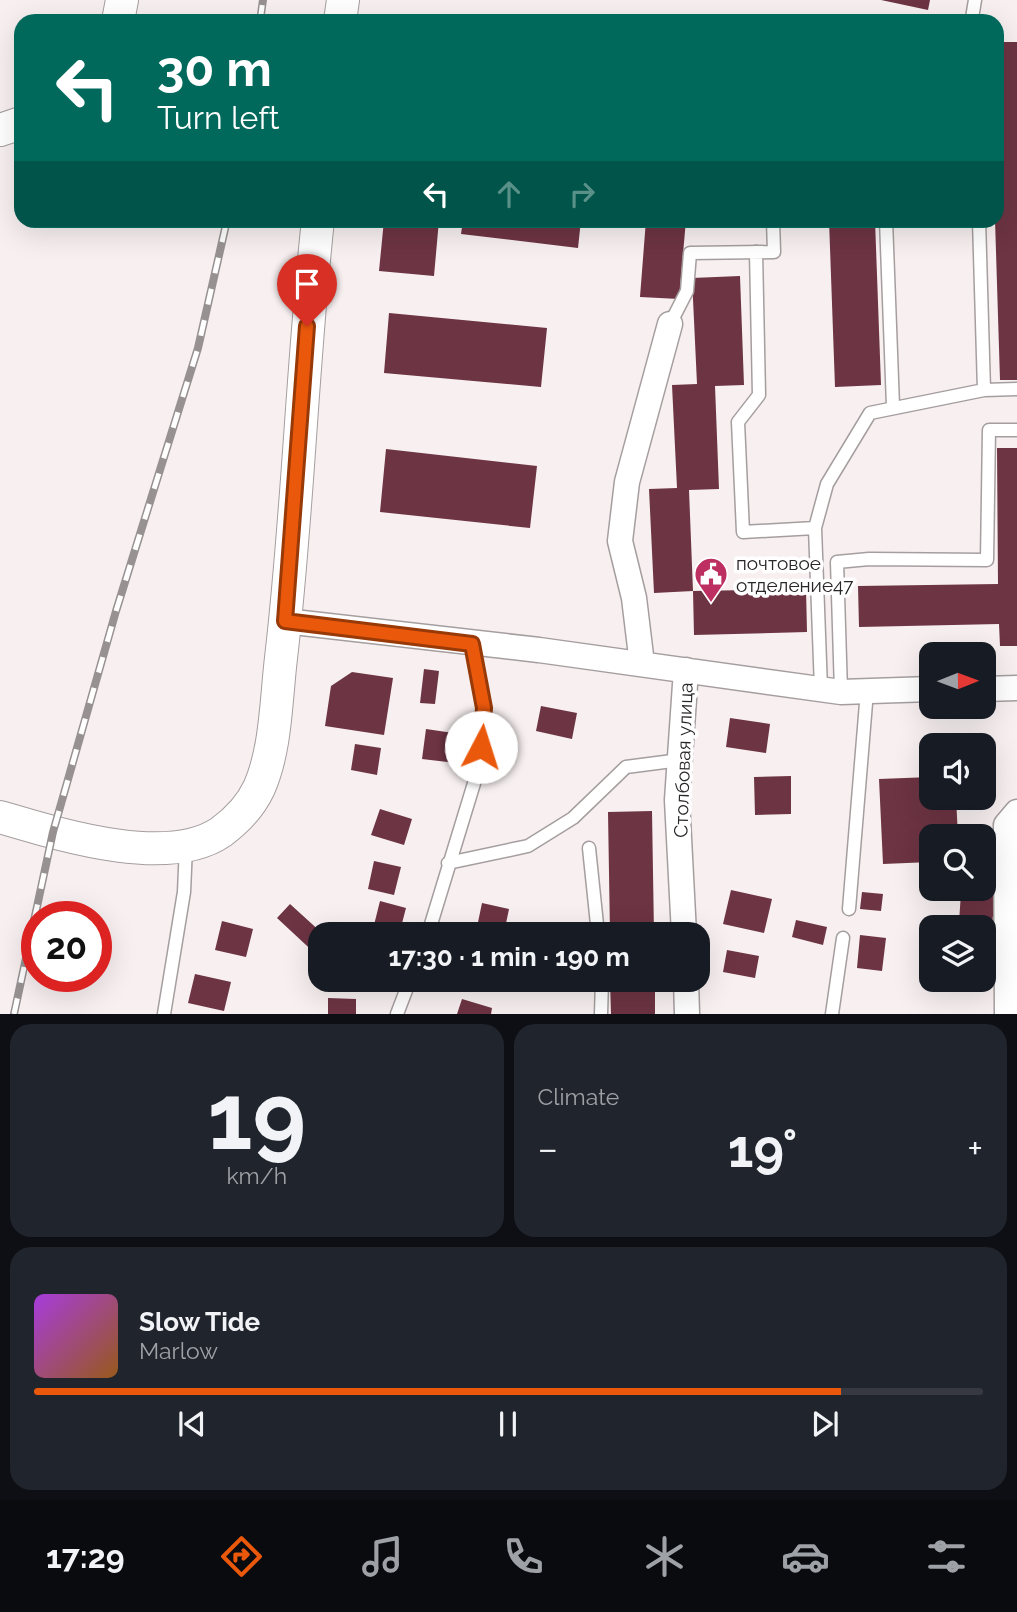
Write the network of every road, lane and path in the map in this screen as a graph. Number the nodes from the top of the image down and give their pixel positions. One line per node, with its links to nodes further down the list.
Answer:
1 (317, 228): 12 (street)
2 (773, 228): 5 (lane)
3 (886, 228): 9 (lane)
4 (979, 228): 8 (lane)
5 (756, 252): 6 (lane); 11 (lane)
6 (670, 324): 14 (street)
7 (1017, 389): 8 (lane)
8 (984, 390): 9 (lane)
9 (892, 406): 11 (lane)
10 (1017, 430): 19 (lane)
11 (815, 528): 19 (lane)
12 (285, 621): 13 (street); 24 (street)
13 (472, 644): 14 (street); 26 (lane)
14 (642, 664): 15 (street)
15 (686, 670): 19 (street); 21 (street, Столбовая улица)
16 (1017, 688): 18 (street)
17 (919, 689): 20 (street)
18 (996, 689)
19 (831, 691): 20 (street)
20 (867, 691): 27 (lane)
21 (680, 760): 26 (lane); 30 (street, Столбовая улица)
22 (1017, 812): 40 (street)
23 (0, 817): 24 (street)
24 (186, 846): 35 (lane)
25 (589, 848): 29 (lane)
26 (448, 863): 28 (lane)
27 (849, 909)
28 (431, 922)
29 (596, 922)
30 (683, 922)
31 (843, 938): 39 (lane)
32 (405, 992): 36 (lane)
33 (602, 992): 37 (lane)
34 (686, 992): 38 (street)
35 (164, 1013)
36 (397, 1013)
37 (601, 1013)
38 (687, 1013)
39 (832, 1013)
40 (1007, 1013)

